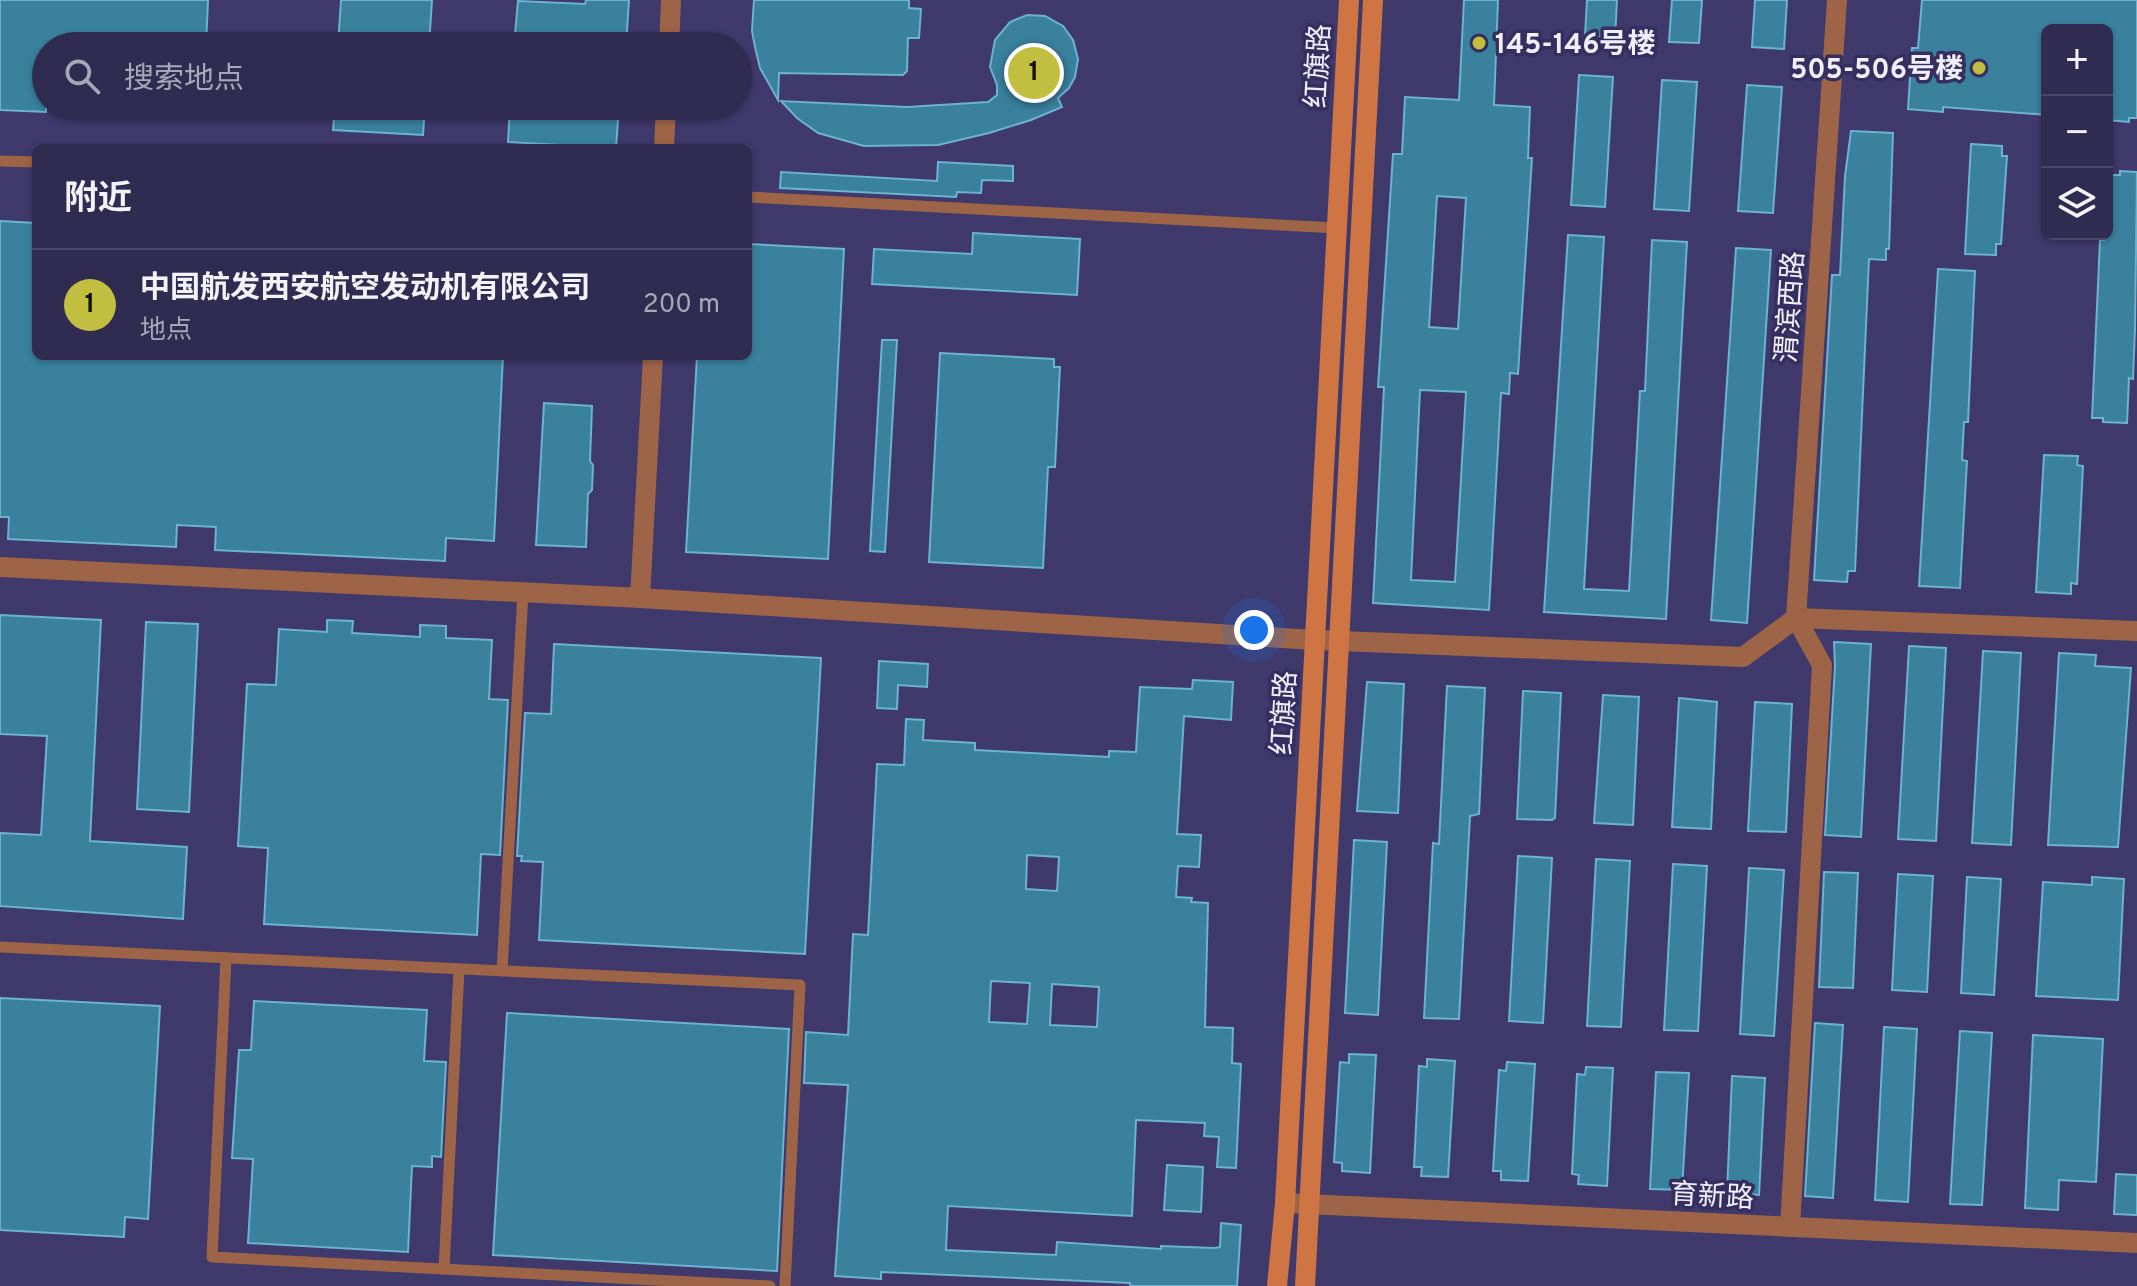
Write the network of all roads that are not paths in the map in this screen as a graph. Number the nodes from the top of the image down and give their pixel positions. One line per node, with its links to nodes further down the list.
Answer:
1 (671, 0): 5 (street)
2 (1349, 0): 11 (main road, 红旗路)
3 (1373, 0): 18 (main road, 红旗路)
4 (1837, 0): 16 (street, 渭滨西路)
5 (670, 32)
6 (665, 120): 7 (street)
7 (664, 144)
8 (0, 161): 9 (lane)
9 (32, 162)
10 (752, 197): 11 (lane)
11 (1337, 228): 19 (main road, 红旗路)
12 (653, 360): 15 (street)
13 (0, 567): 14 (street)
14 (523, 592): 15 (street); 23 (lane)
15 (640, 598): 19 (street)
16 (1796, 618): 17 (street); 18 (street); 26 (street)
17 (2137, 631)
18 (1339, 639): 19 (street); 25 (main road, 红旗路)
19 (1315, 640): 24 (main road, 红旗路)
20 (0, 947): 21 (lane)
21 (226, 958): 22 (lane); 28 (lane)
22 (459, 969): 23 (lane); 28 (lane)
23 (502, 971): 30 (lane)
24 (1285, 1203): 25 (street, 育新路); 31 (main road, 红旗路)
25 (1309, 1204): 26 (street, 育新路); 32 (main road, 红旗路)
26 (1790, 1227): 27 (street, 育新路)
27 (2137, 1243)
28 (444, 1269): 29 (lane)
29 (770, 1286)
30 (785, 1286)
31 (1277, 1286)
32 (1305, 1286)

